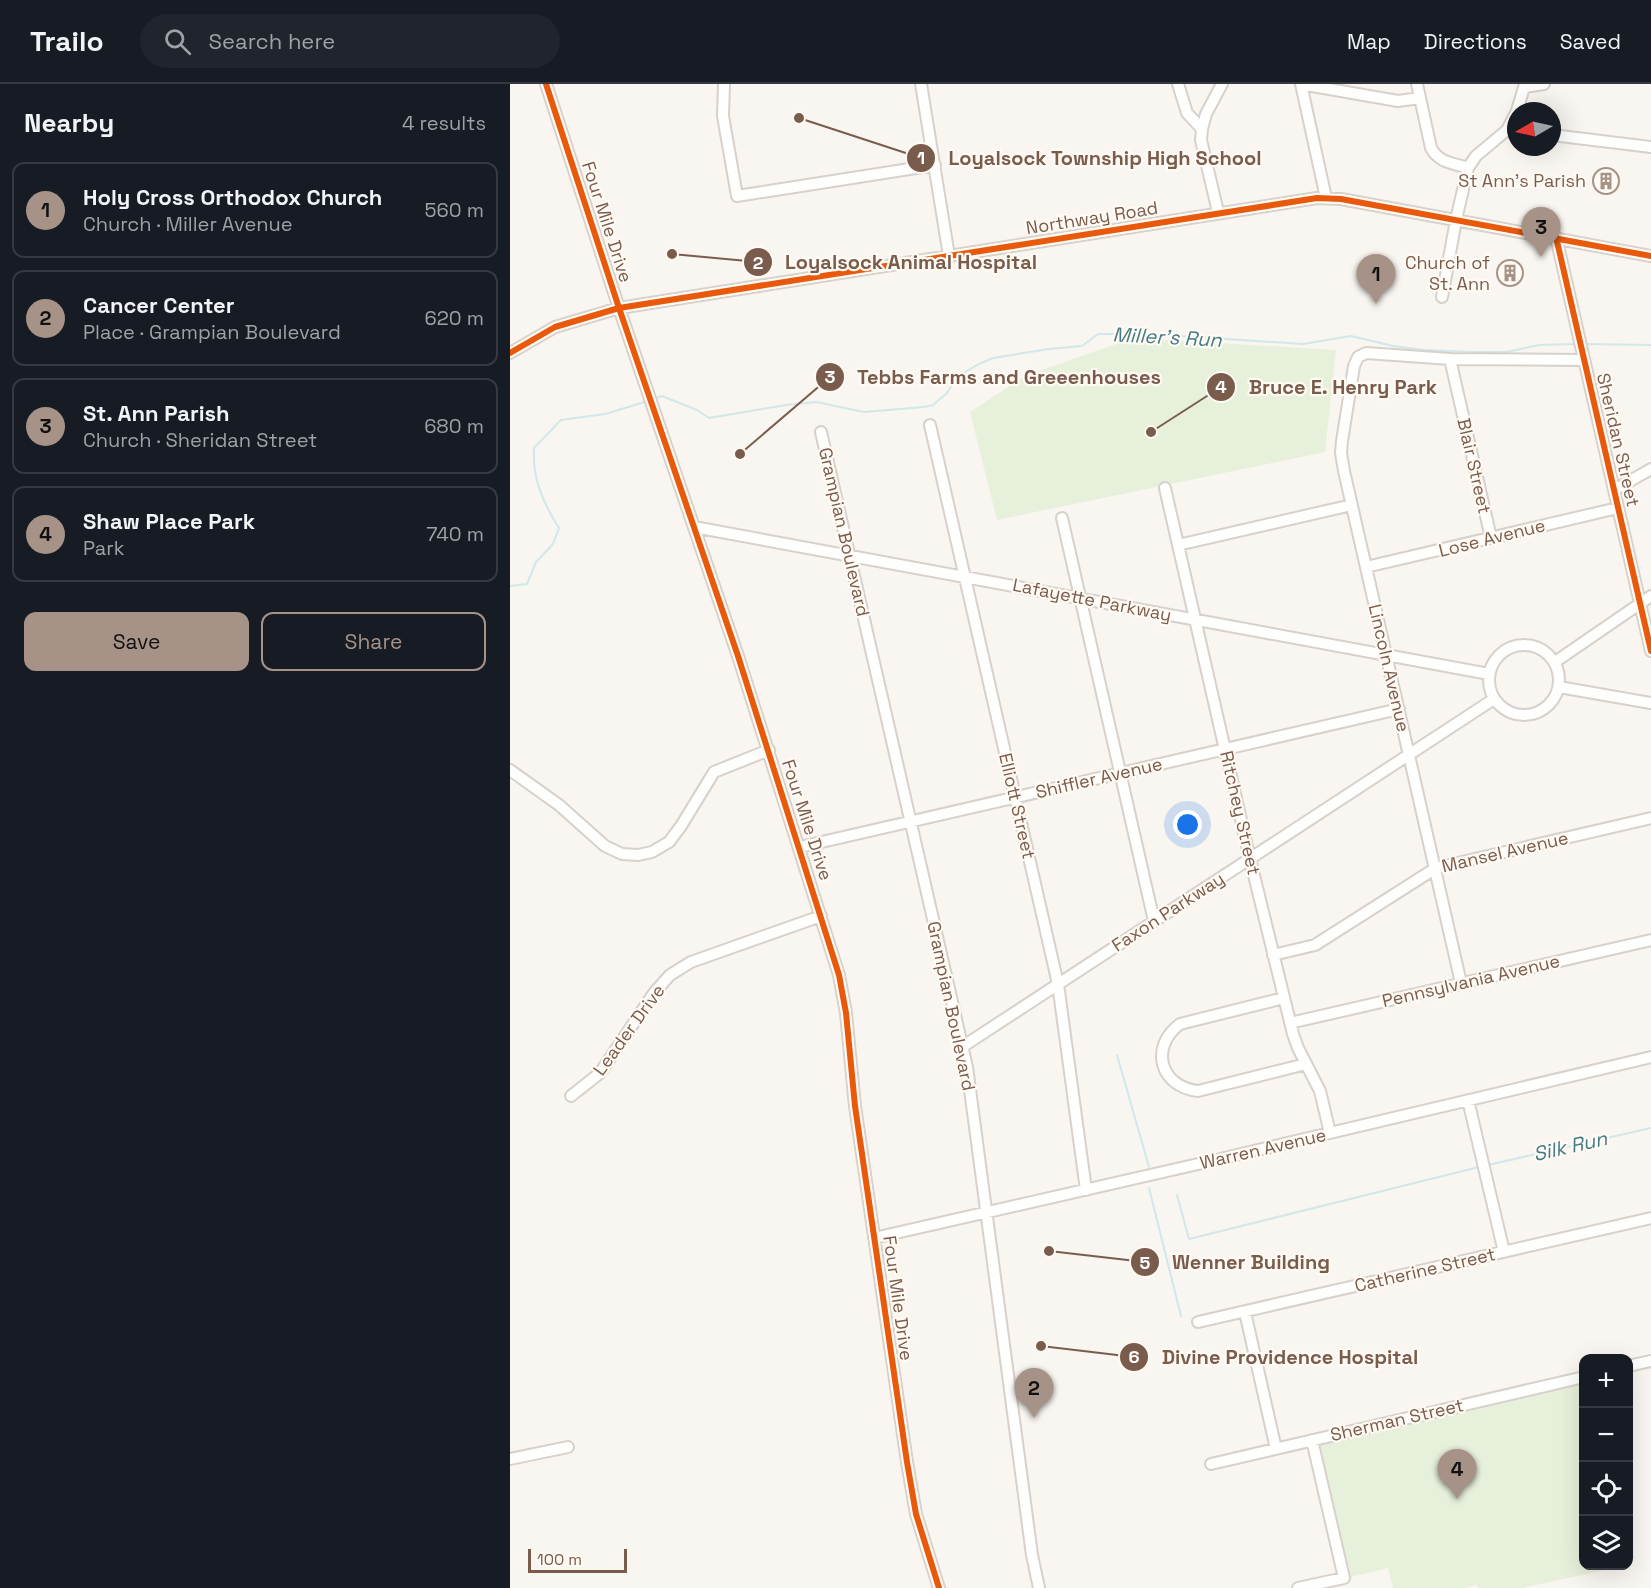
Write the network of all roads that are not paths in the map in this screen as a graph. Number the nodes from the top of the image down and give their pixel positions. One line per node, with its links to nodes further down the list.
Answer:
1 (546, 84): 25 (street, Four Mile Drive)
2 (724, 84): 16 (street)
3 (921, 84): 16 (street)
4 (1178, 84): 12 (street)
5 (1222, 84): 12 (street)
6 (1301, 84): 10 (street); 18 (street)
7 (1417, 84): 10 (street)
8 (1544, 84): 9 (street)
9 (1525, 85): 11 (street)
10 (1420, 98): 17 (street)
11 (1519, 102)
12 (1202, 129): 19 (street)
13 (1507, 134): 17 (street)
14 (1561, 136): 15 (street)
15 (1651, 147)
16 (935, 165): 22 (street)
17 (1468, 168): 20 (street)
18 (1326, 198): 19 (street, Northway Road); 20 (street, Northway Road)
19 (1218, 212): 22 (street, Northway Road)
20 (1456, 220): 21 (street, Northway Road); 24 (street)
21 (1556, 237): 23 (street, Northway Road); 27 (street, Sheridan Street)
22 (949, 256): 25 (street, Northway Road)
23 (1651, 256)
24 (1442, 297)
25 (619, 308): 26 (street, Northway Road); 37 (street, Four Mile Drive)
26 (510, 353)
27 (1583, 356): 28 (street); 33 (street, Sheridan Street)
28 (1450, 359): 34 (street, Lincoln Avenue); 38 (street, Blair Street)
29 (930, 425): 42 (street, Elliott Street)
30 (821, 432): 40 (street, Grampian Boulevard)
31 (1651, 469): 33 (street)
32 (1165, 488): 39 (street, Ritchey Street)
33 (1614, 490): 35 (street, Sheridan Street)
34 (1352, 505): 39 (street); 41 (street, Lincoln Avenue)
35 (1618, 508): 38 (street, Lose Avenue); 45 (street, Sheridan Street)
36 (1062, 518): 44 (street)
37 (694, 527): 40 (street, Lafayette Parkway); 56 (street, Four Mile Drive)
38 (1491, 538): 41 (street, Lose Avenue)
39 (1178, 545): 46 (street, Ritchey Street)
40 (849, 555): 42 (street, Lafayette Parkway); 62 (street, Grampian Boulevard)
41 (1366, 567): 48 (street, Lincoln Avenue)
42 (964, 576): 44 (street, Lafayette Parkway); 60 (street, Elliott Street)
43 (1651, 596): 45 (street)
44 (1080, 598): 46 (street, Lafayette Parkway); 59 (street)
45 (1640, 603): 47 (street, Sheridan Street); 49 (street)
46 (1195, 619): 48 (street, Lafayette Parkway); 55 (street, Ritchey Street)
47 (1651, 651)
48 (1386, 654): 50 (street, Lafayette Parkway); 54 (street, Lincoln Avenue)
49 (1555, 662): 50 (street); 51 (street)
50 (1489, 674): 52 (street)
51 (1559, 687): 52 (street); 53 (street)
52 (1494, 699): 57 (street, Faxon Parkway)
53 (1651, 704)
54 (1399, 709): 55 (street, Shiffler Avenue); 57 (street, Lincoln Avenue)
55 (1225, 749): 59 (street, Shiffler Avenue); 64 (street, Ritchey Street)
56 (769, 750): 58 (street); 63 (street, Four Mile Drive)
57 (1410, 755): 64 (street, Faxon Parkway); 65 (street, Lincoln Avenue)
58 (510, 770)
59 (1120, 773): 60 (street, Shiffler Avenue); 67 (street)
60 (1015, 797): 62 (street, Shiffler Avenue); 71 (street, Elliott Street)
61 (1651, 818): 65 (street, Mansel Avenue)
62 (910, 821): 63 (street, Shiffler Avenue); 74 (street, Grampian Boulevard)
63 (800, 847): 66 (street, Four Mile Drive)
64 (1250, 859): 67 (street, Faxon Parkway); 69 (street, Ritchey Street)
65 (1436, 868): 69 (street, Mansel Avenue); 70 (street, Lincoln Avenue)
66 (822, 916): 77 (street, Leader Drive); 83 (street, Four Mile Drive)
67 (1154, 921): 71 (street, Faxon Parkway)
68 (1651, 940): 70 (street, Pennsylvania Avenue)
69 (1273, 955): 72 (street, Ritchey Street)
70 (1461, 983): 73 (street, Pennsylvania Avenue)
71 (1058, 984): 74 (street, Faxon Parkway); 80 (street, Elliott Street)
72 (1284, 998): 73 (street, Ritchey Street); 76 (street)
73 (1290, 1023): 76 (street, Ritchey Street)
74 (962, 1047): 81 (street, Grampian Boulevard)
75 (1651, 1057): 78 (street, Warren Avenue)
76 (1306, 1064): 79 (street, Ritchey Street)
77 (571, 1096)
78 (1468, 1100): 79 (street, Warren Avenue); 84 (street)
79 (1330, 1133): 80 (street, Warren Avenue)
80 (1086, 1190): 81 (street, Warren Avenue)
81 (986, 1213): 83 (street, Warren Avenue); 96 (street, Grampian Boulevard)
82 (1651, 1218): 84 (street, Catherine Street)
83 (874, 1238): 95 (street, Four Mile Drive)
84 (1504, 1252): 85 (street, Catherine Street)
85 (1245, 1312): 86 (street, Catherine Street); 92 (street)
86 (1198, 1322)
87 (1650, 1364): 88 (street)
88 (1633, 1366)
89 (1579, 1378): 90 (street, Sherman Street)
90 (1312, 1440): 92 (street, Sherman Street); 97 (street)
91 (568, 1447): 93 (street)
92 (1276, 1449): 94 (street, Sherman Street)
93 (510, 1459)
94 (1211, 1464)
95 (939, 1588)
96 (1039, 1588)
97 (1298, 1588)

